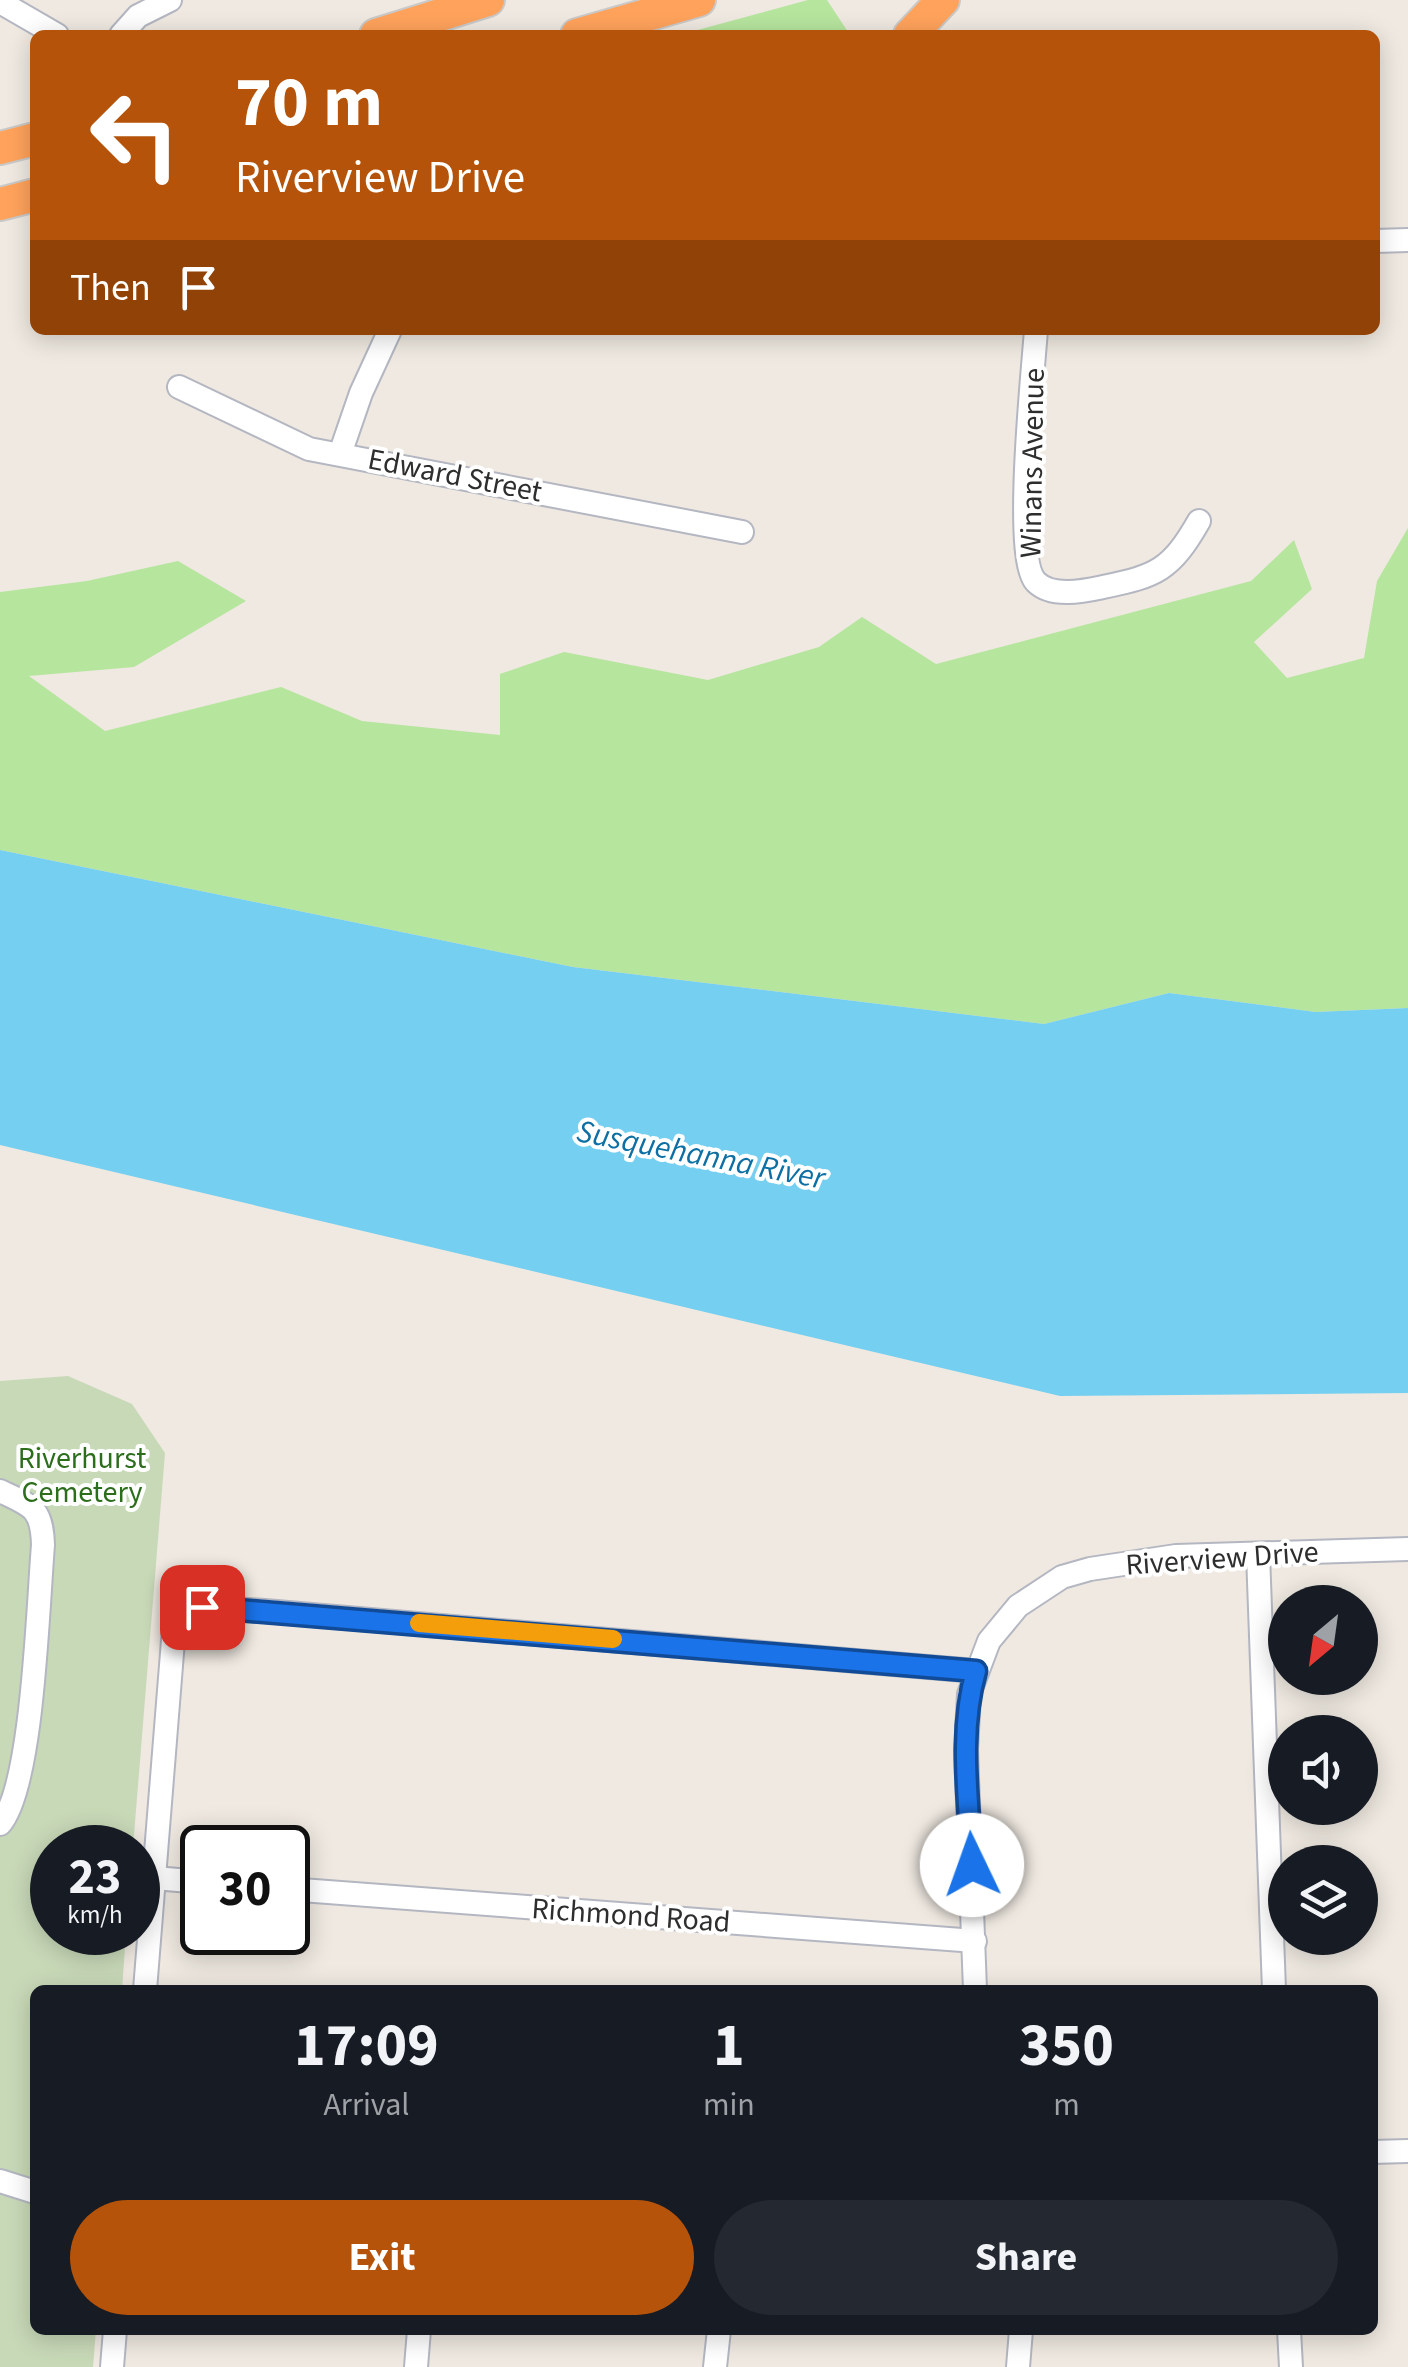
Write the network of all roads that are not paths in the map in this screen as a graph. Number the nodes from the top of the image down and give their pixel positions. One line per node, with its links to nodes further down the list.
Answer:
1 (170, 0): 7 (street)
2 (488, 0): 8 (highway)
3 (699, 0): 9 (highway)
4 (943, 0): 10 (highway)
5 (0, 2): 6 (street)
6 (48, 30)
7 (125, 30)
8 (392, 30)
9 (594, 30)
10 (915, 30)
11 (30, 140): 12 (highway)
12 (0, 148)
13 (30, 196): 14 (highway)
14 (0, 204)
15 (1408, 240): 16 (street)
16 (1380, 242)
17 (388, 335): 20 (street)
18 (1036, 335): 21 (street, Winans Avenue)
19 (179, 387): 20 (street, Edward Street)
20 (340, 454): 22 (street, Edward Street)
21 (1199, 521)
22 (742, 532)
23 (0, 1493): 27 (street)
24 (1408, 1549): 25 (street, Riverview Drive)
25 (1258, 1554): 26 (street, Riverview Drive); 34 (street)
26 (976, 1671): 28 (street); 30 (street, Riverview Drive)
27 (0, 1824)
28 (158, 1825)
29 (310, 1890): 30 (street, Richmond Road)
30 (975, 1942): 33 (street, Riverview Drive)
31 (148, 1955): 32 (street)
32 (145, 1985)
33 (976, 1985)
34 (1274, 1985)
35 (1408, 2151): 36 (street)
36 (1378, 2152)
37 (0, 2182): 38 (street)
38 (30, 2191)
39 (115, 2335): 44 (street)
40 (419, 2335): 45 (street)
41 (718, 2335): 46 (street)
42 (1021, 2335): 47 (street)
43 (1289, 2335): 48 (street)
44 (112, 2367)
45 (416, 2367)
46 (715, 2367)
47 (1018, 2367)
48 (1291, 2367)

